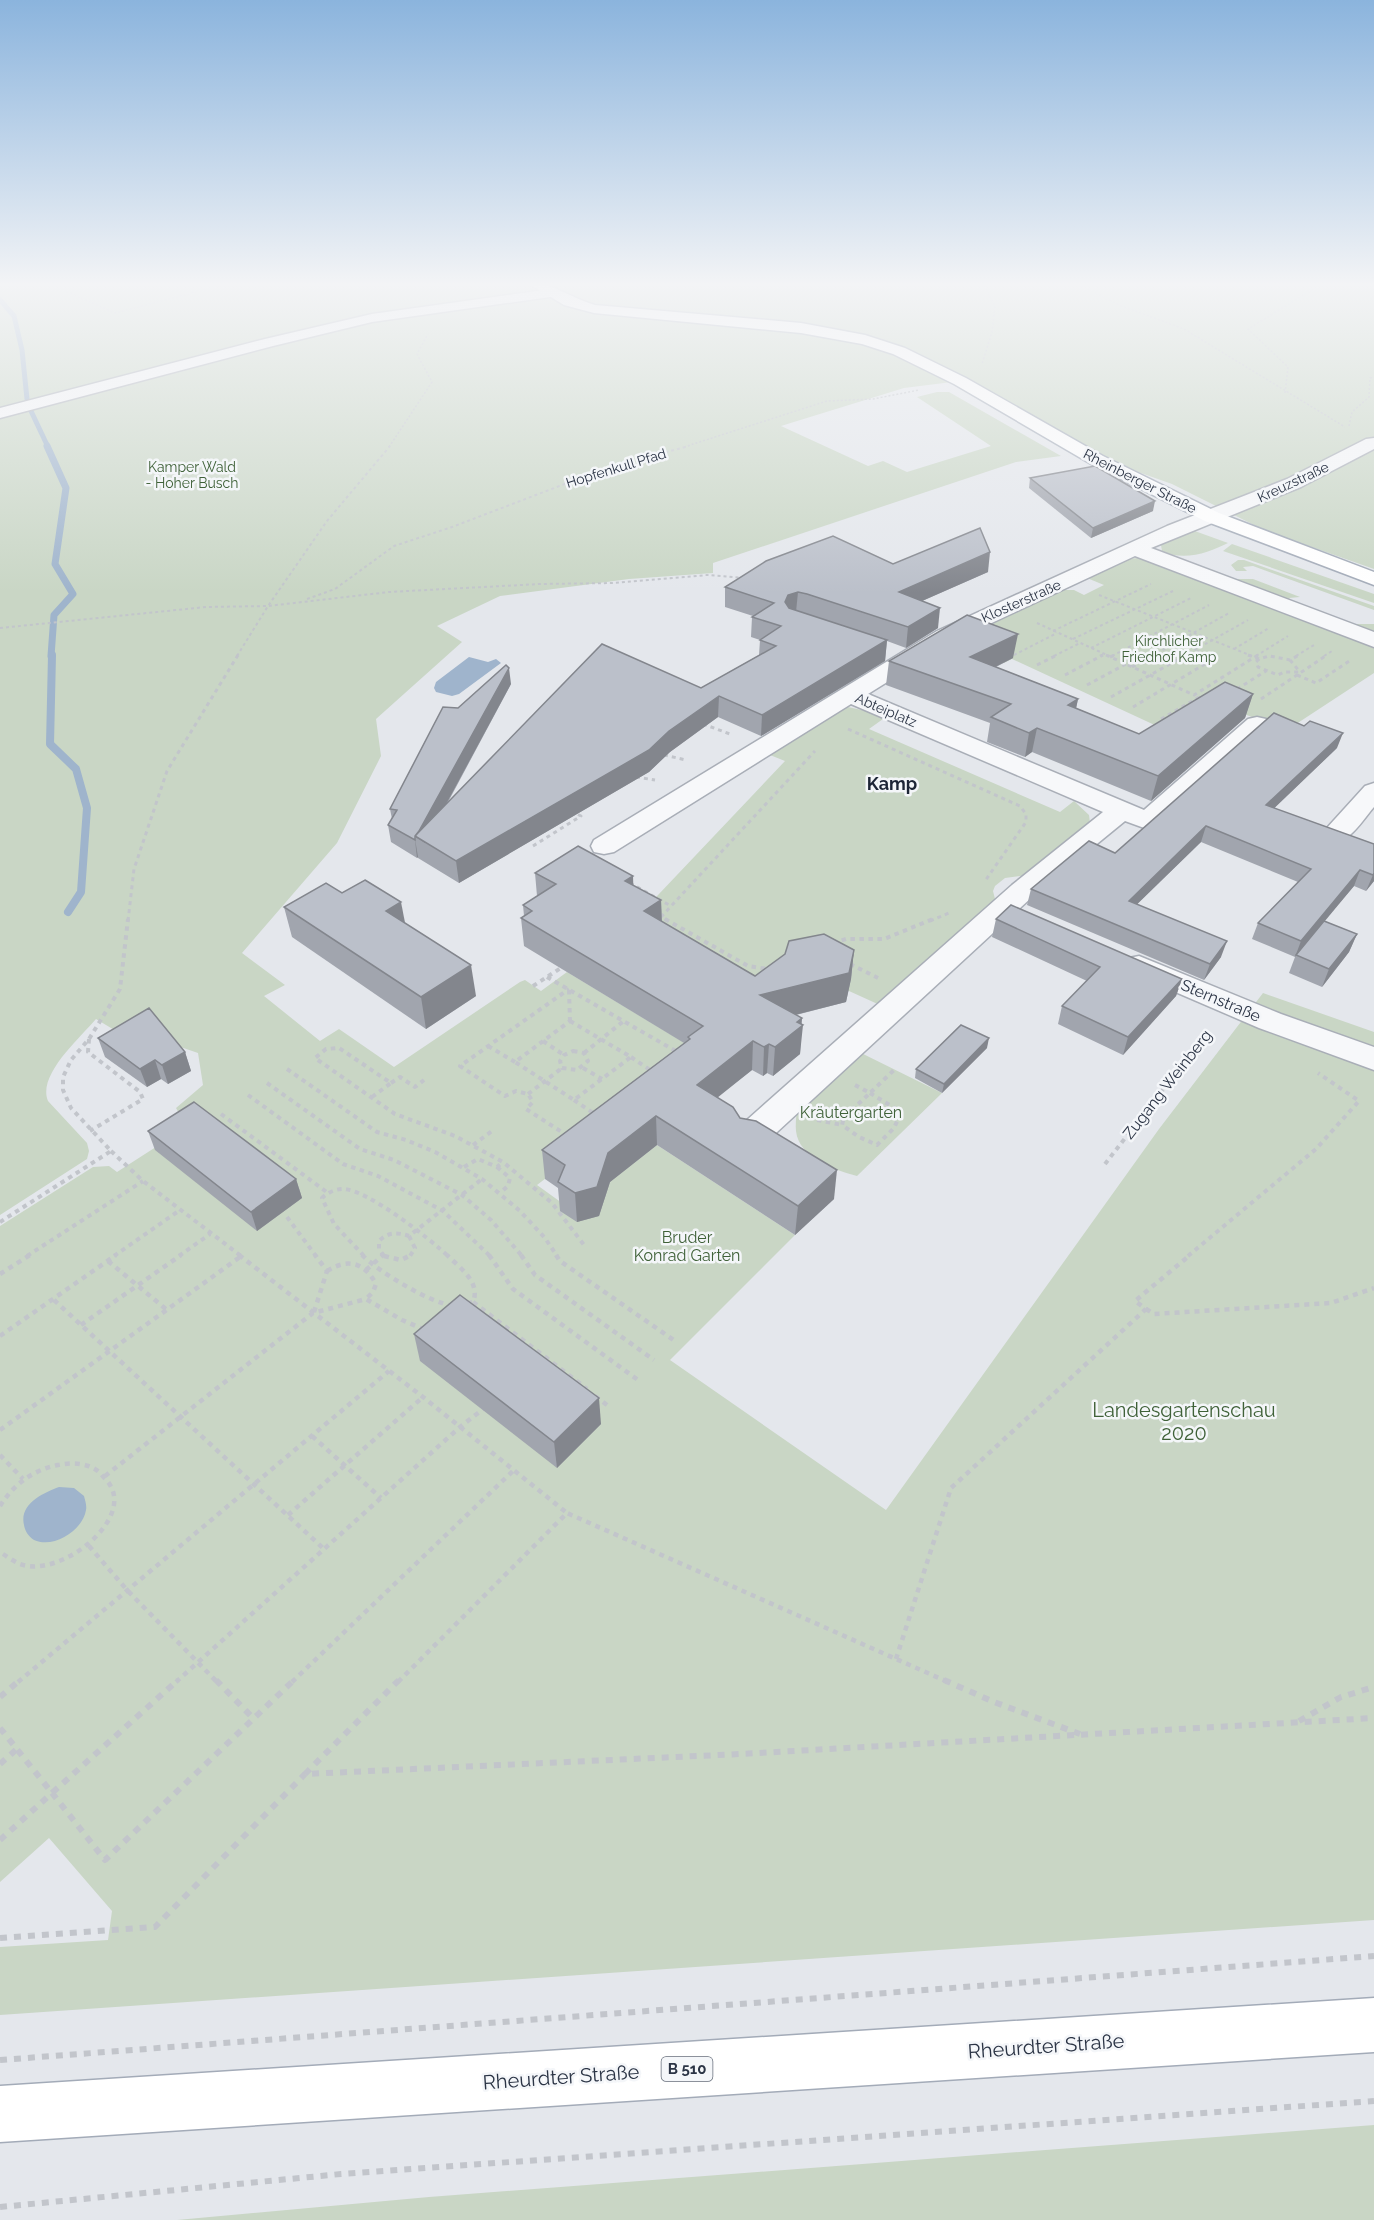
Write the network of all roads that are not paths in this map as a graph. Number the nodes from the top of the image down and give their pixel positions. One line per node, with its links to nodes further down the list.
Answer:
1 (109, 386): 3 (street)
2 (968, 386): 5 (main road, Rheinberger Straße)
3 (0, 414)
4 (1372, 443): 5 (street, Kreuzstraße)
5 (1212, 517): 6 (street, Klosterstraße); 7 (main road, Rheinberger Straße)
6 (1135, 549): 8 (street); 10 (street, Klosterstraße)
7 (1374, 579)
8 (1374, 640)
9 (885, 651): 10 (street)
10 (907, 658): 11 (street, Klosterstraße)
11 (848, 694): 14 (street, Abteiplatz); 16 (street, Abteiplatz)
12 (1257, 713): 14 (street, Abteiplatz)
13 (1374, 791): 15 (street)
14 (1122, 810): 17 (street)
15 (1334, 836)
16 (604, 846)
17 (1004, 908): 18 (street); 21 (street)
18 (1035, 921)
19 (1118, 956): 20 (street, Sternstraße)
20 (1374, 1059)
21 (751, 1136)
22 (1374, 2025): 23 (main road, Rheurdter Straße / B 510)
23 (0, 2114)

